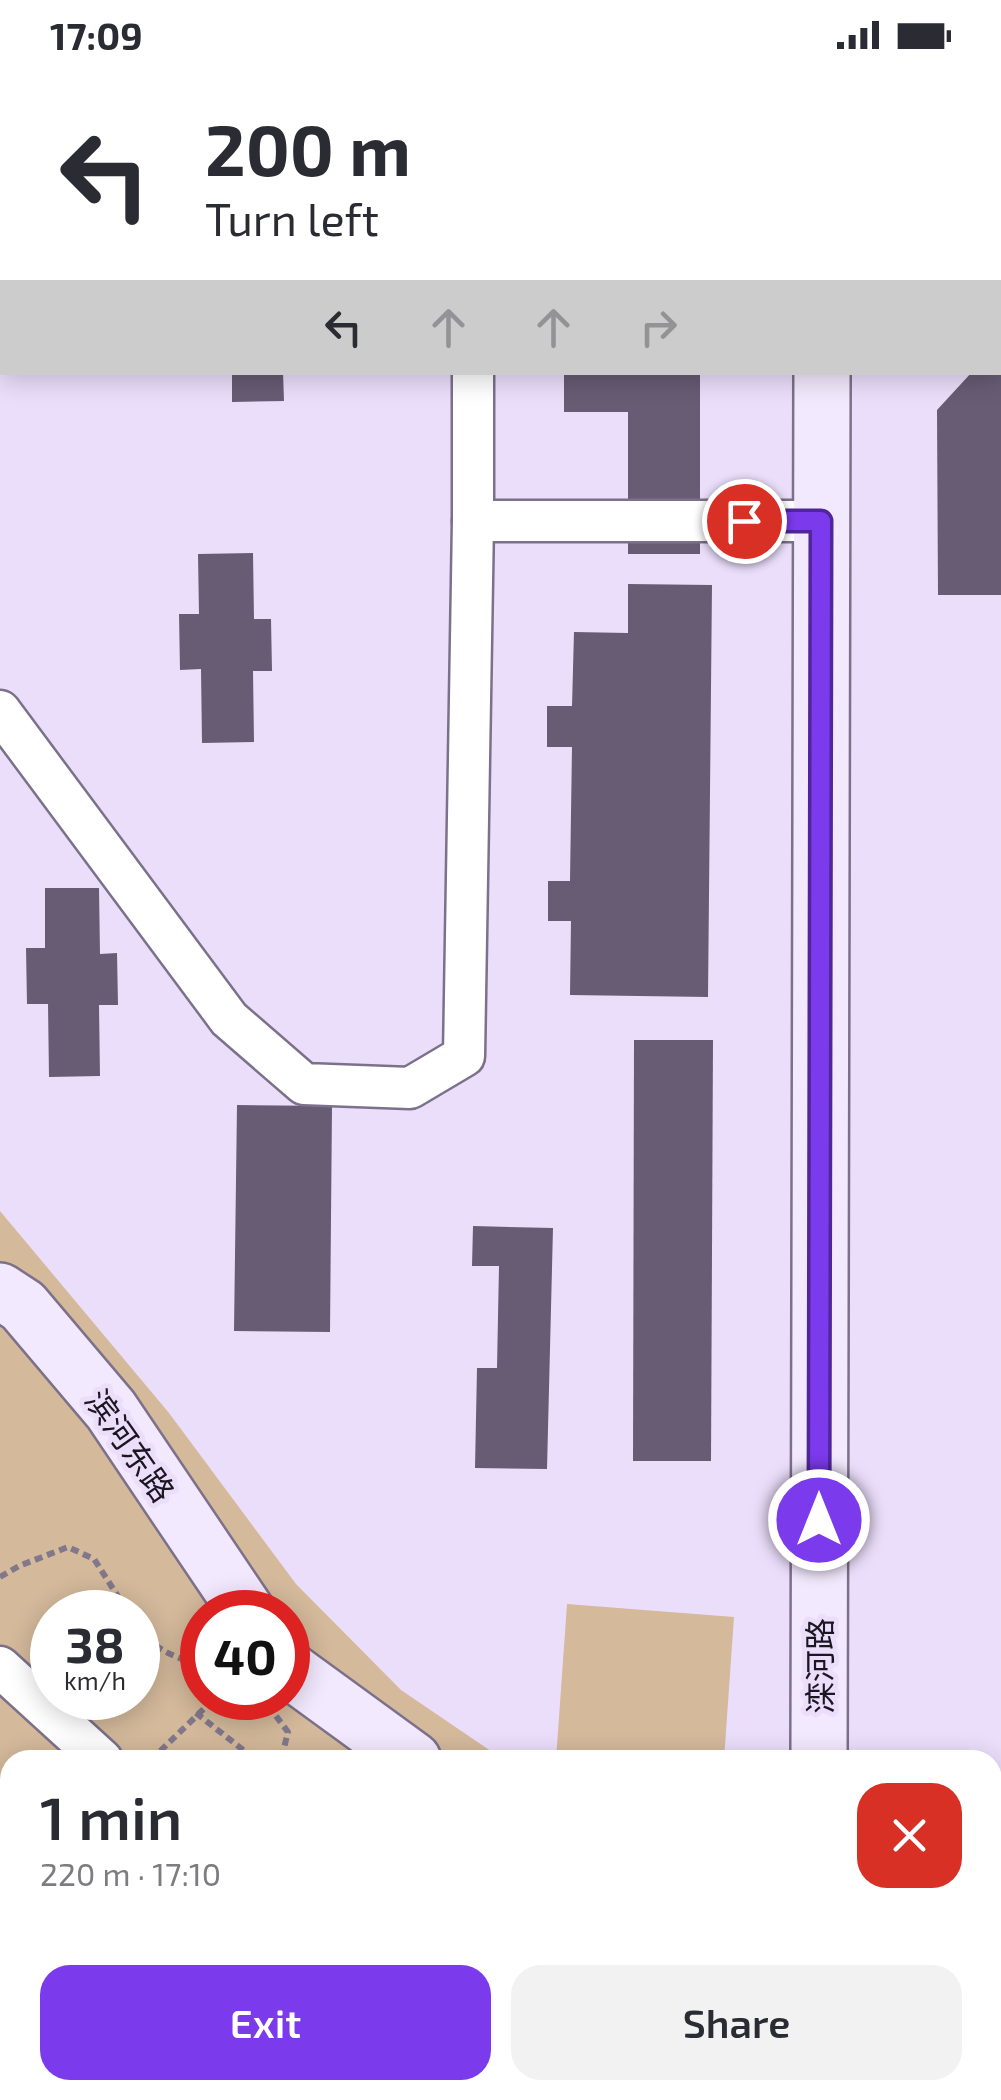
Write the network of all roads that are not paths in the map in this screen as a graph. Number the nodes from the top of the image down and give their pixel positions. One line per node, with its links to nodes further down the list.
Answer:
1 (473, 375): 3 (street)
2 (822, 375): 4 (street, 滦河路)
3 (473, 521): 4 (street); 5 (street)
4 (821, 521): 12 (street, 滦河路)
5 (0, 711)
6 (0, 1291): 7 (street, 滨河东路)
7 (232, 1590)
8 (0, 1668): 10 (street)
9 (310, 1705): 11 (street)
10 (91, 1750)
11 (394, 1750)
12 (819, 1750)

